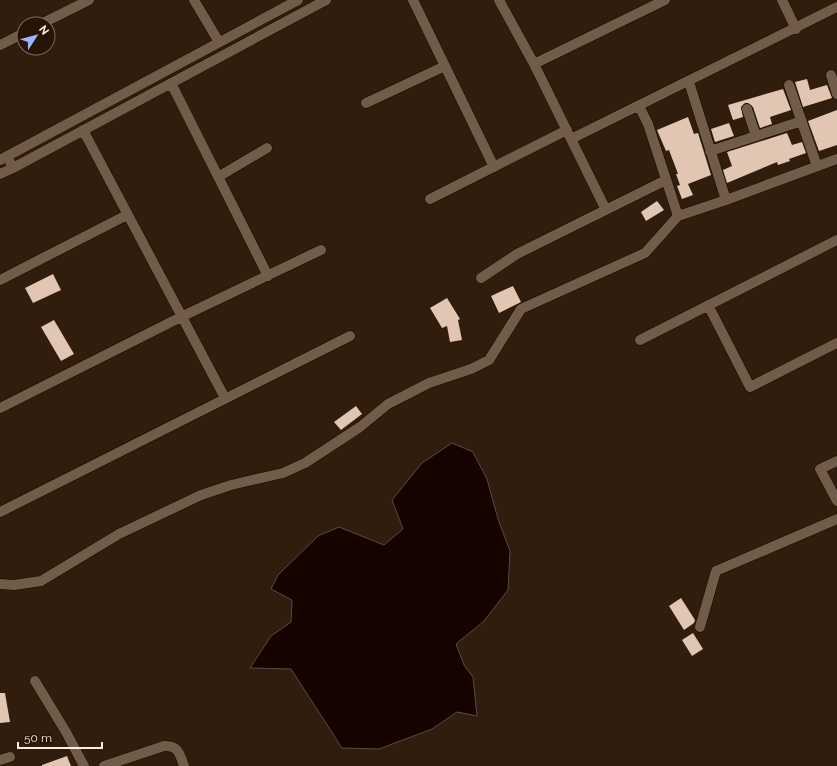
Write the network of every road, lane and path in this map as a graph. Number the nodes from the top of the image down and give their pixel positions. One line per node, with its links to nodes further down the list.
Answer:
1 (88, 0): 11 (street)
2 (194, 0): 14 (street)
3 (298, 0): 9 (street)
4 (326, 0): 20 (street)
5 (413, 0): 17 (street)
6 (499, 0): 16 (street)
7 (665, 0): 16 (street)
8 (782, 0): 12 (street)
9 (286, 3): 14 (street)
10 (837, 7): 12 (street)
11 (56, 16)
12 (796, 29): 19 (street)
13 (16, 37): 15 (street)
14 (220, 42): 32 (street)
15 (0, 45)
16 (534, 64): 28 (street)
17 (445, 66): 23 (street); 35 (street)
18 (831, 75): 22 (street)
19 (689, 82): 24 (street); 31 (street)
20 (171, 83): 27 (street); 38 (street)
21 (789, 85): 26 (street)
22 (837, 94)
23 (366, 103)
24 (639, 106): 28 (street); 39 (street)
25 (747, 109): 29 (street)
26 (802, 121): 29 (street); 34 (street)
27 (83, 130): 36 (street); 43 (street)
28 (569, 134): 35 (street); 42 (street)
29 (756, 136): 31 (street)
30 (267, 148): 38 (street)
31 (710, 151): 41 (street)
32 (3, 158): 36 (street)
33 (837, 159): 34 (street)
34 (816, 166): 41 (street)
35 (494, 167): 40 (street)
36 (13, 168): 37 (street)
37 (0, 174)
38 (218, 177): 47 (street)
39 (666, 180): 42 (street); 44 (street)
40 (430, 199)
41 (726, 200): 44 (street)
42 (606, 210): 48 (street)
43 (127, 215): 49 (street); 51 (street)
44 (678, 216): 61 (street)
45 (837, 240): 50 (street)
46 (321, 250): 47 (street)
47 (268, 276): 51 (street)
48 (481, 278)
49 (0, 280)
50 (708, 305): 53 (street); 54 (street)
51 (183, 316): 55 (street); 56 (street)
52 (350, 336): 55 (street)
53 (640, 340)
54 (837, 343)
55 (225, 398): 59 (street)
56 (0, 408)
57 (837, 461): 58 (street)
58 (837, 501)
59 (0, 512)
60 (837, 519): 62 (street)
61 (0, 584)
62 (700, 627)
63 (35, 681): 66 (street)
64 (10, 757): 65 (street)
65 (0, 760)
66 (84, 766)
67 (104, 766): 68 (street)
68 (184, 766)

